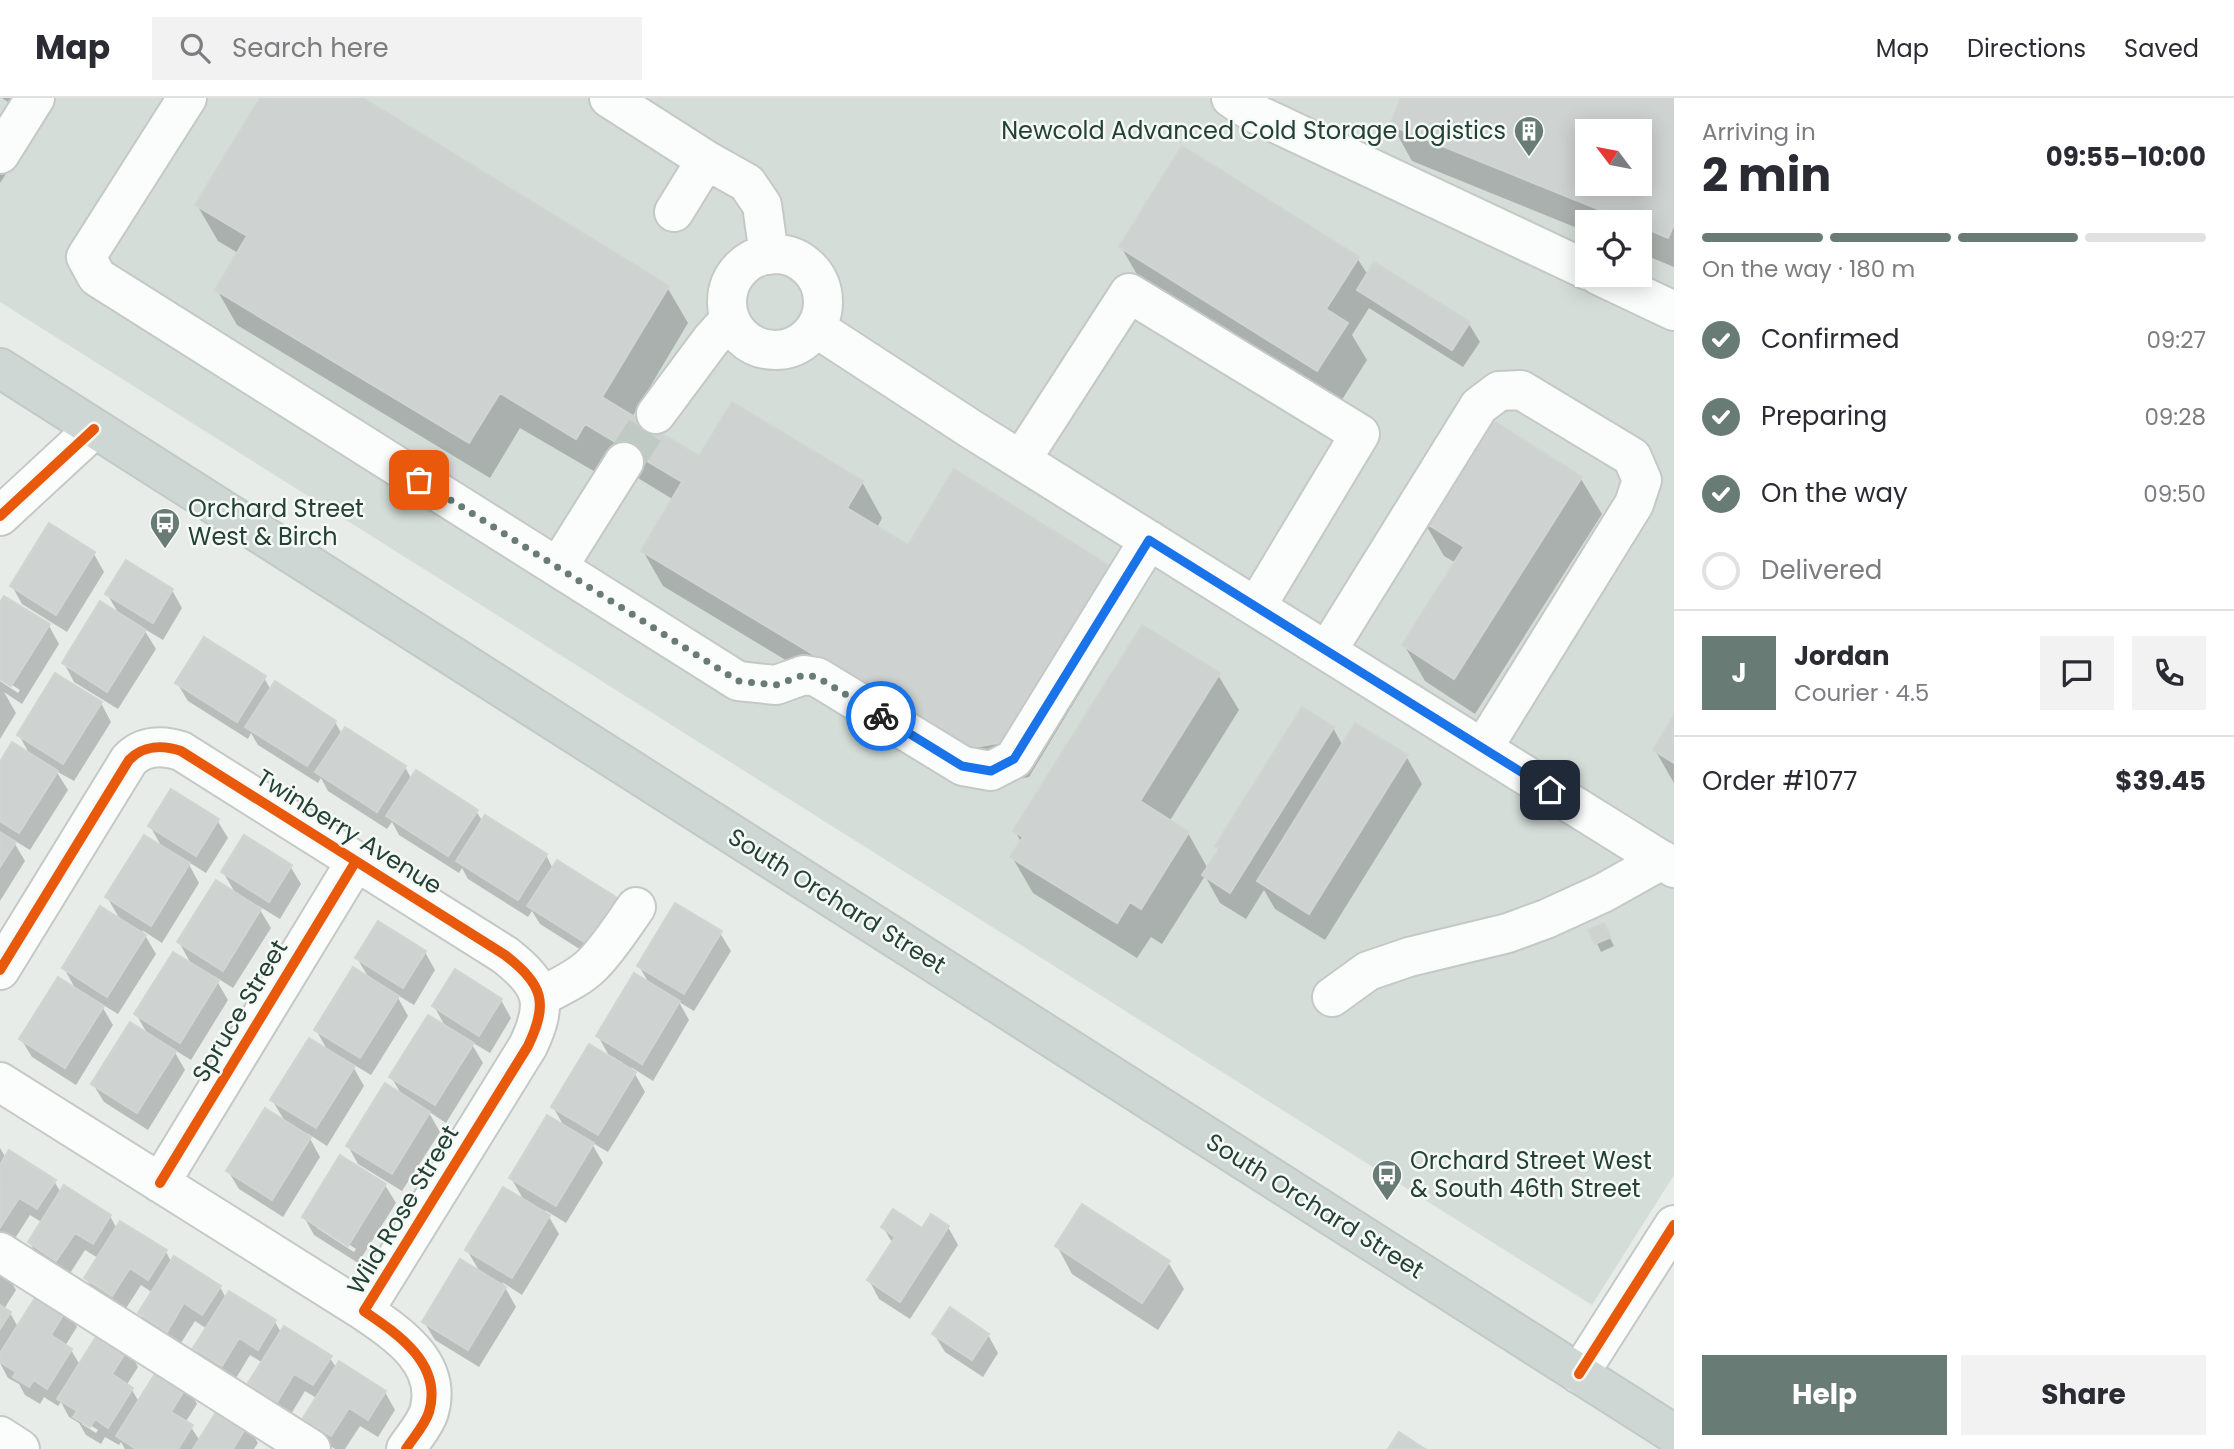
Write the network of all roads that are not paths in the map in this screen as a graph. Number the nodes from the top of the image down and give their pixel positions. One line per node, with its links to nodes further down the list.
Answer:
1 (187, 98): 21 (street)
2 (609, 98): 6 (street)
3 (1231, 98): 9 (street)
4 (19, 108): 5 (street)
5 (0, 154)
6 (706, 160): 7 (street); 8 (street)
7 (674, 212)
8 (769, 255): 12 (street); 13 (street)
9 (1575, 264)
10 (1623, 287): 11 (street)
11 (1674, 311)
12 (730, 319): 13 (street); 15 (street)
13 (816, 328): 17 (street)
14 (0, 368): 16 (main road, South Orchard Street)
15 (656, 414)
16 (94, 429): 19 (street); 36 (main road, South Orchard Street)
17 (1021, 460): 20 (street); 22 (street)
18 (624, 462): 21 (street)
19 (0, 516)
20 (1149, 540): 21 (street); 22 (street)
21 (558, 567)
22 (1256, 607): 23 (street)
23 (1327, 651): 24 (street); 24 (street)
24 (1483, 748): 26 (street)
25 (356, 862): 28 (street, Twinberry Avenue); 29 (street, Twinberry Avenue); 32 (street, Spruce Street)
26 (1668, 864): 30 (street)
27 (635, 907): 29 (street)
28 (0, 970)
29 (535, 988): 35 (street, Wild Rose Street)
30 (1332, 997)
31 (0, 1082): 32 (street)
32 (160, 1183): 35 (street)
33 (1674, 1226): 36 (street)
34 (0, 1252): 40 (street)
35 (364, 1311): 41 (street, Wild Rose Street)
36 (1579, 1374): 37 (main road, South Orchard Street)
37 (1674, 1434)
38 (0, 1436): 39 (street)
39 (20, 1449)
40 (311, 1449)
41 (406, 1449)

